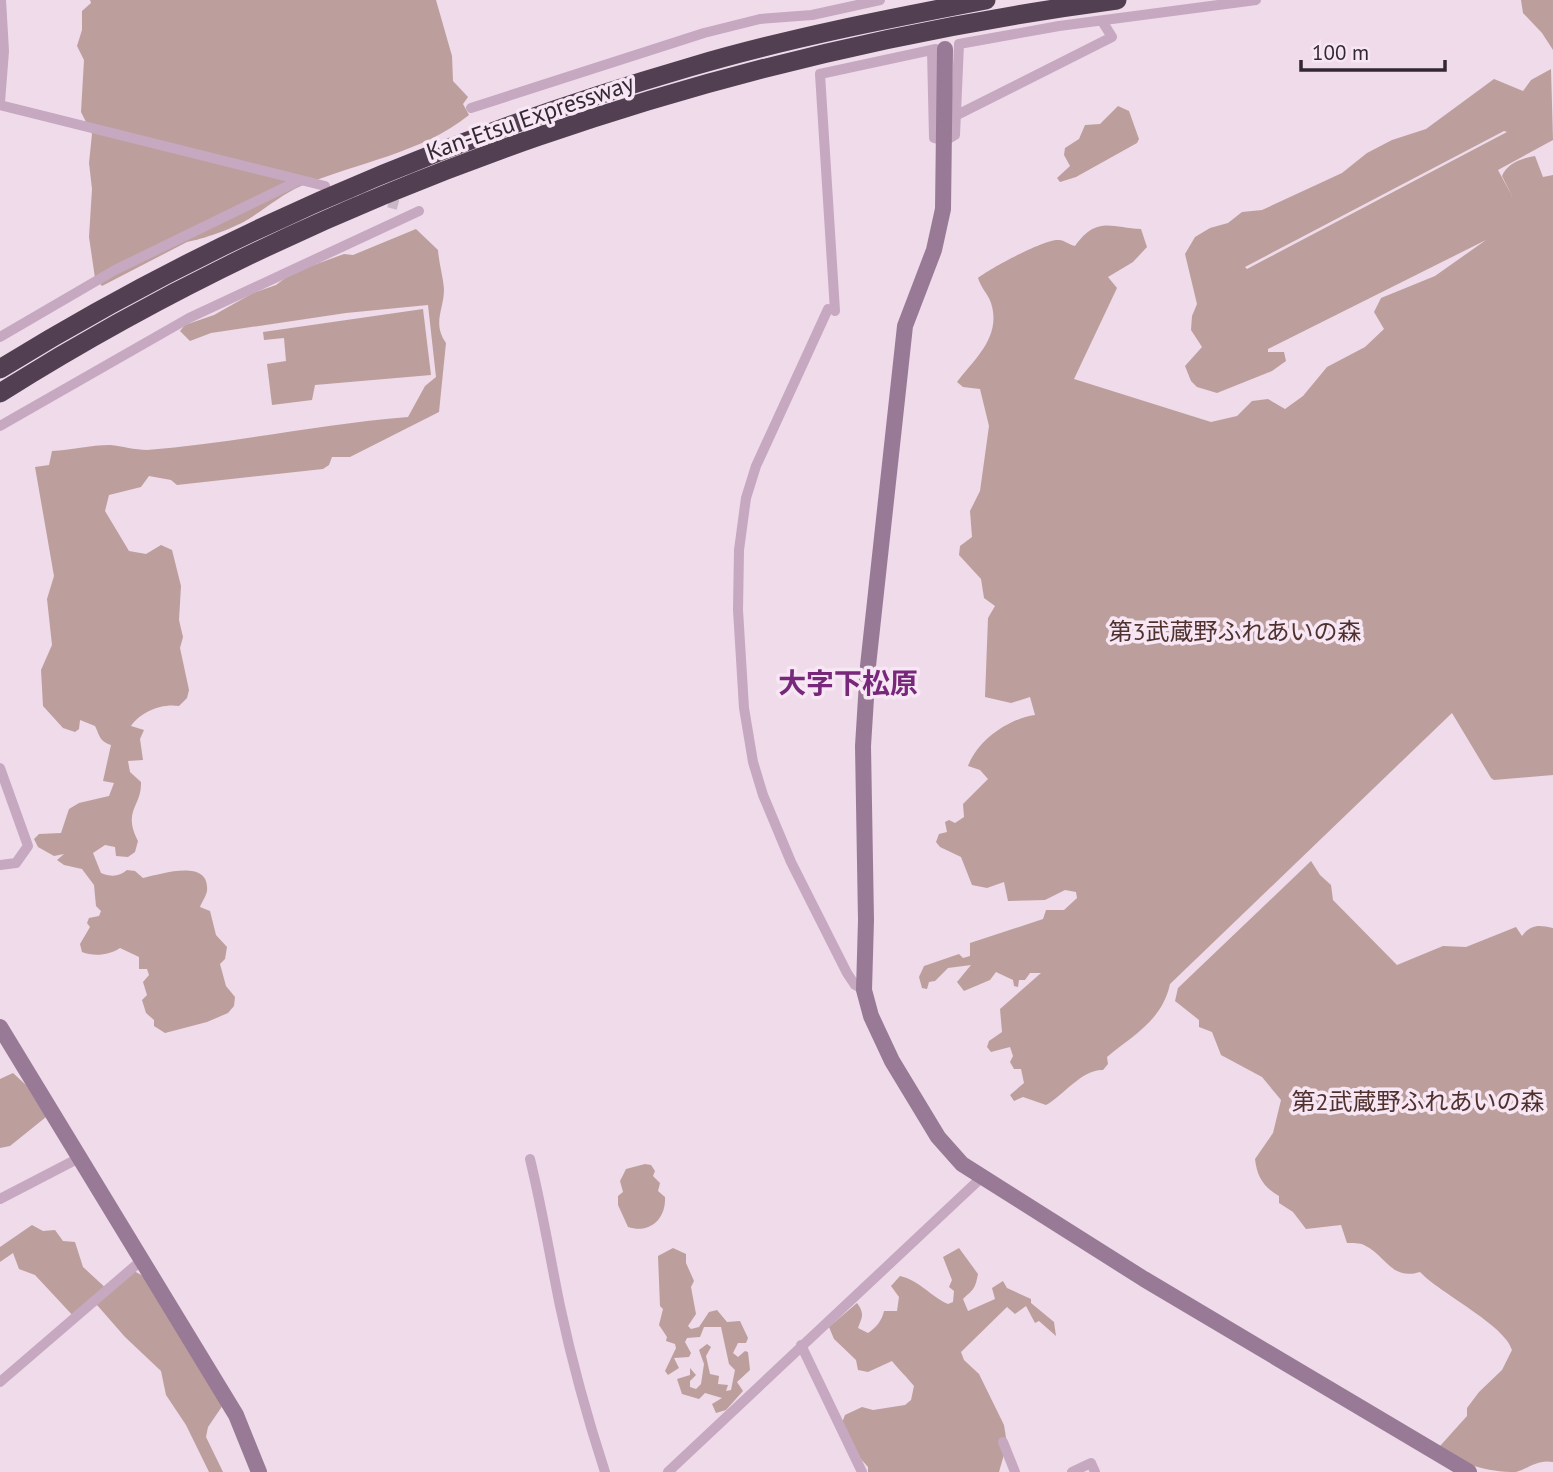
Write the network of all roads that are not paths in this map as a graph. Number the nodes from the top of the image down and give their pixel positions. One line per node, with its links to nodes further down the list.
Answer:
1 (1, 0): 8 (street)
2 (880, 0): 9 (street)
3 (986, 0): 16 (highway, Kan-Etsu Expressway)
4 (1116, 0): 17 (highway, Kan-Etsu Expressway)
5 (1256, 0): 6 (street)
6 (1102, 21): 7 (street); 10 (street)
7 (946, 48): 10 (street); 11 (street); 21 (street)
8 (0, 104): 12 (street)
9 (471, 108)
10 (957, 116): 11 (street)
11 (945, 141): 21 (street)
12 (298, 181): 13 (street); 15 (street)
13 (326, 186)
14 (419, 211): 18 (street)
15 (0, 337)
16 (0, 369)
17 (0, 393)
18 (0, 426)
19 (0, 768): 20 (street)
20 (0, 865)
21 (864, 990): 25 (street)
22 (0, 1027): 23 (street)
23 (81, 1157): 26 (street); 27 (street)
24 (530, 1159): 32 (street)
25 (981, 1178): 28 (street); 38 (street)
26 (0, 1199)
27 (143, 1259): 29 (street); 31 (street)
28 (800, 1345): 33 (street); 34 (street)
29 (0, 1382)
30 (1003, 1442): 35 (street)
31 (259, 1472)
32 (605, 1472)
33 (668, 1472)
34 (862, 1472)
35 (1015, 1472)
36 (1072, 1472): 37 (street)
37 (1095, 1472)
38 (1469, 1472)

